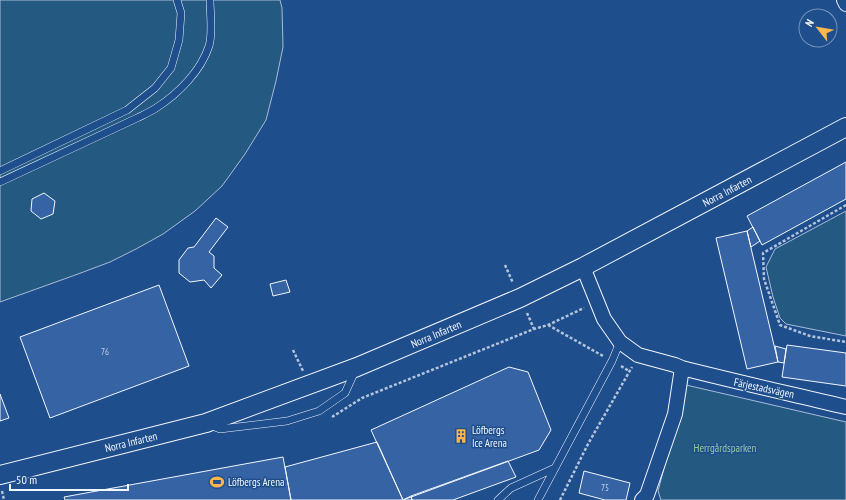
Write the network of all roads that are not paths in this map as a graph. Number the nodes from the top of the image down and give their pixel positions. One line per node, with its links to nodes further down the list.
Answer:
1 (177, 0): 6 (lane)
2 (210, 0): 7 (lane)
3 (844, 0): 4 (street)
4 (846, 4)
5 (846, 126): 8 (street, Norra Infarten)
6 (0, 171)
7 (0, 182)
8 (584, 267): 9 (street, Färjestadsvägen); 10 (street, Norra Infarten)
9 (620, 342): 11 (street, Färjestadsvägen); 14 (lane)
10 (357, 367): 13 (street, Norra Infarten); 13 (lane)
11 (682, 368): 12 (street, Färjestadsvägen); 18 (street)
12 (846, 406)
13 (206, 423): 15 (street, Norra Infarten)
14 (555, 468): 16 (lane); 17 (lane)
15 (0, 475)
16 (498, 500)
17 (538, 500)
18 (642, 500)

